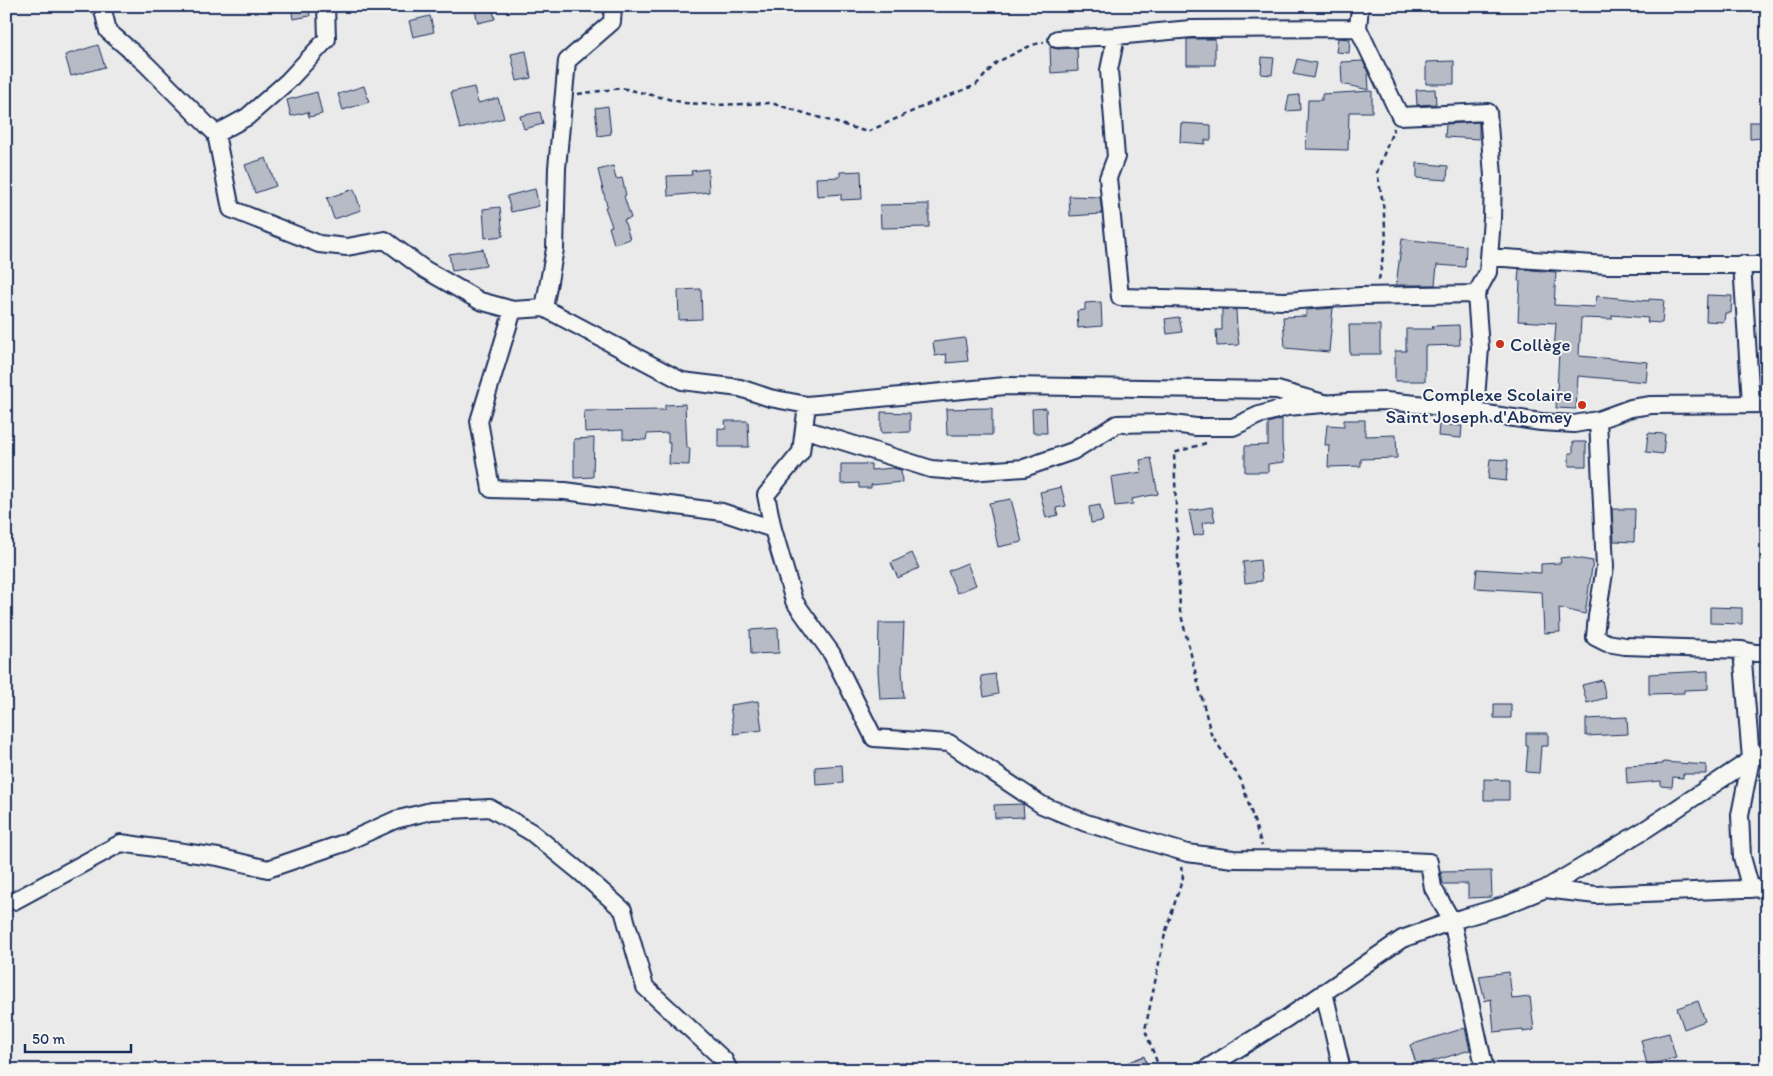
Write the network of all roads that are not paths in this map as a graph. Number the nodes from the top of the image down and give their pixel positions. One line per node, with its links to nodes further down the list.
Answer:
1 (102, 6): 8 (street)
2 (326, 6): 8 (street)
3 (612, 6): 13 (street)
4 (1360, 6): 5 (street)
5 (1358, 28): 6 (street); 9 (street)
6 (1116, 36): 7 (street); 12 (street)
7 (1057, 39)
8 (216, 134): 14 (street)
9 (1489, 257): 10 (street); 12 (street)
10 (1742, 264): 11 (street); 16 (street)
11 (1767, 265)
12 (1476, 294): 18 (street)
13 (544, 308): 14 (street); 17 (street)
14 (513, 310): 21 (street)
15 (1327, 404): 17 (street); 18 (street); 20 (street)
16 (1759, 404): 19 (street)
17 (807, 405): 20 (street)
18 (1475, 411): 19 (street)
19 (1598, 420): 22 (street)
20 (804, 429): 21 (street)
21 (773, 529): 29 (street)
22 (1742, 650): 23 (street); 25 (street)
23 (1767, 653)
24 (1767, 749): 25 (street)
25 (1751, 759): 26 (street); 27 (street)
26 (1545, 888): 27 (street); 29 (street)
27 (1759, 889)
28 (14, 901): 31 (street)
29 (1452, 921): 30 (street); 34 (street)
30 (1324, 992): 32 (street); 33 (street)
31 (728, 1070)
32 (1204, 1070)
33 (1342, 1070)
34 (1485, 1070)

